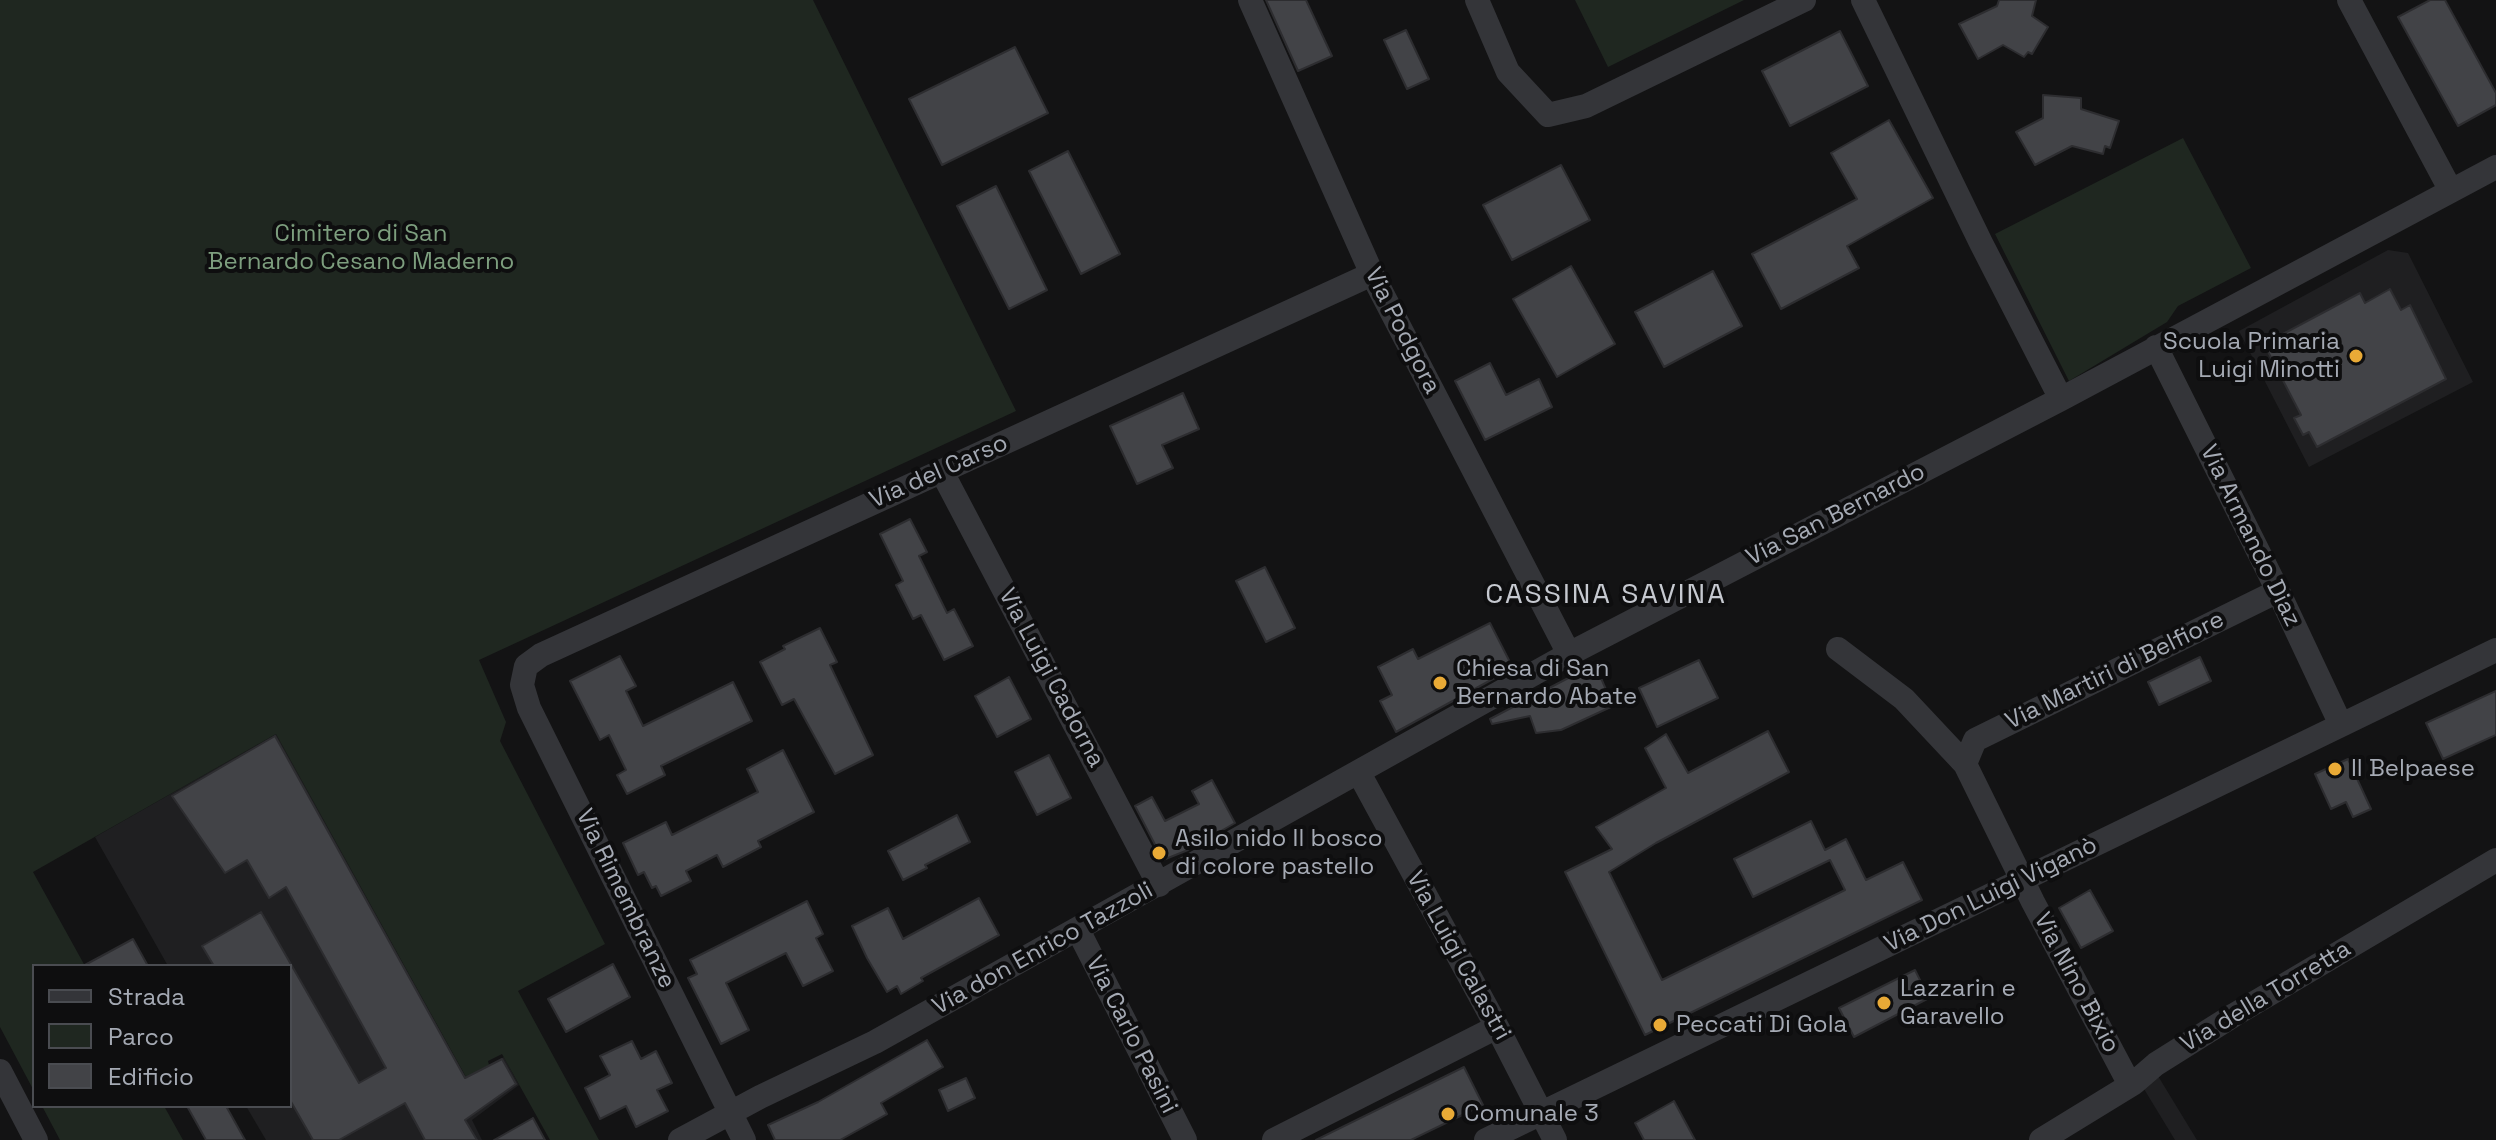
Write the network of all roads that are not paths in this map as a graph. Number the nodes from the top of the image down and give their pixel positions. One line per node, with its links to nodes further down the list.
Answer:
1 (1250, 0): 8 (street, Via Podgora)
2 (1477, 0): 3 (street)
3 (1804, 0)
4 (1863, 0): 10 (street)
5 (2349, 0): 7 (street)
6 (2496, 167): 7 (street, Via San Bernardo)
7 (2451, 191): 9 (street, Via San Bernardo)
8 (1372, 274): 11 (street, Via del Carso); 15 (street, Via Podgora)
9 (2156, 347): 10 (street, Via San Bernardo); 12 (street, Via Armando Diaz)
10 (2061, 399): 15 (street, Via San Bernardo)
11 (942, 472): 16 (street, Via del Carso); 22 (street, Via Luigi Cadorna)
12 (2278, 591): 17 (street, Via Armando Diaz); 18 (street, Via Martiri di Belfiore)
13 (1838, 649): 18 (street, Via Nino Bixio)
14 (2496, 650): 17 (street, Via Don Luigi Viganò)
15 (1569, 654): 19 (street, Via don Enrico Tazzoli)
16 (522, 685): 27 (street, Via Rimembranze)
17 (2341, 725): 21 (street, Via Don Luigi Viganò)
18 (1965, 764): 21 (street, Via Nino Bixio)
19 (1359, 773): 22 (street, Via don Enrico Tazzoli); 24 (street, Via Luigi Calastri)
20 (2496, 860): 26 (street, Via della Torretta)
21 (2023, 880): 26 (street, Via Nino Bixio); 28 (street, Via Don Luigi Viganò)
22 (1159, 885): 23 (street, Via don Enrico Tazzoli)
23 (1078, 930): 27 (street, Via don Enrico Tazzoli); 33 (street, Via Carlo Pasini)
24 (1497, 1027): 28 (street, Via Luigi Calastri); 34 (street)
25 (0, 1071): 30 (street)
26 (2130, 1085): 29 (street, Via della Torretta)
27 (731, 1113): 31 (street, Via don Enrico Tazzoli); 32 (street, Via Rimembranze)
28 (1540, 1114): 35 (street, Via Don Luigi Viganò); 36 (street, Via Luigi Calastri)
29 (2069, 1133): 37 (street, Via della Torretta)
30 (36, 1140)
31 (680, 1140)
32 (744, 1140)
33 (1185, 1140)
34 (1274, 1140)
35 (1486, 1140)
36 (1555, 1140)
37 (2041, 1140)

